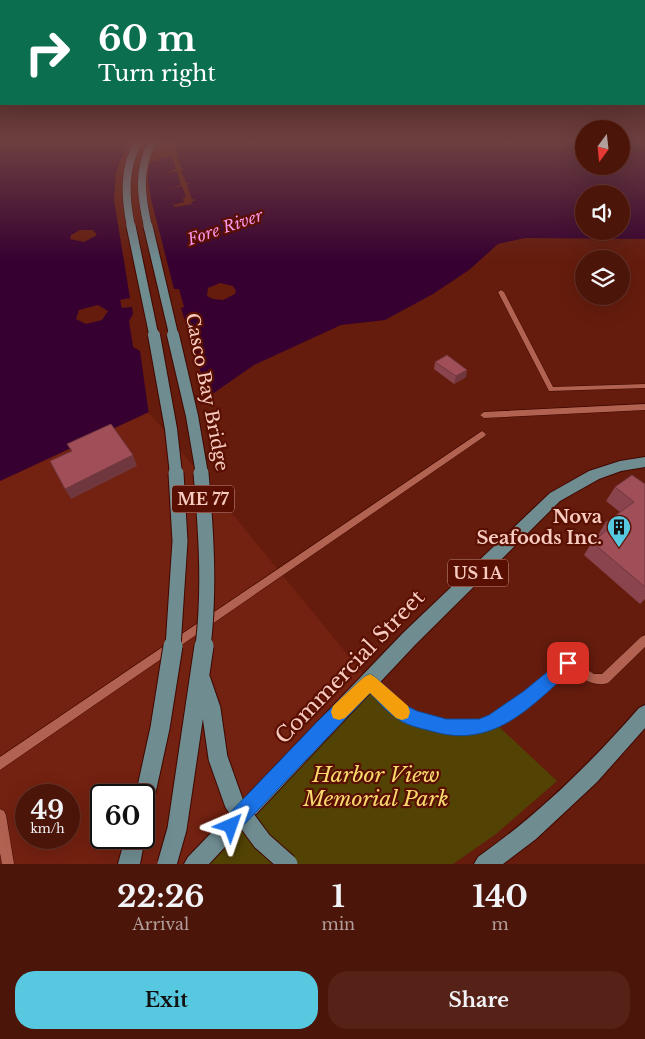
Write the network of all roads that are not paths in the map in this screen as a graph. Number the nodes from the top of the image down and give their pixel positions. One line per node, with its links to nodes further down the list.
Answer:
1 (126, 180): 14 (main road, ME 77, bridge)
2 (141, 180): 10 (main road, Casco Bay Bridge / ME 77, bridge)
3 (501, 292): 4 (lane)
4 (645, 386)
5 (645, 407): 6 (lane)
6 (484, 415)
7 (482, 434): 13 (lane)
8 (645, 462): 11 (main road, Commercial Street / US 1A)
9 (645, 640): 11 (lane)
10 (200, 676): 19 (main road, Casco Bay Bridge / ME 77, bridge); 21 (main road, bridge)
11 (370, 682): 20 (main road, Commercial Street / US 1A)
12 (645, 714): 22 (main road)
13 (0, 764)
14 (147, 784)
15 (0, 815): 17 (lane)
16 (132, 849): 18 (main road)
17 (8, 864)
18 (129, 864)
19 (167, 864)
20 (195, 864)
21 (288, 864)
22 (485, 864)

